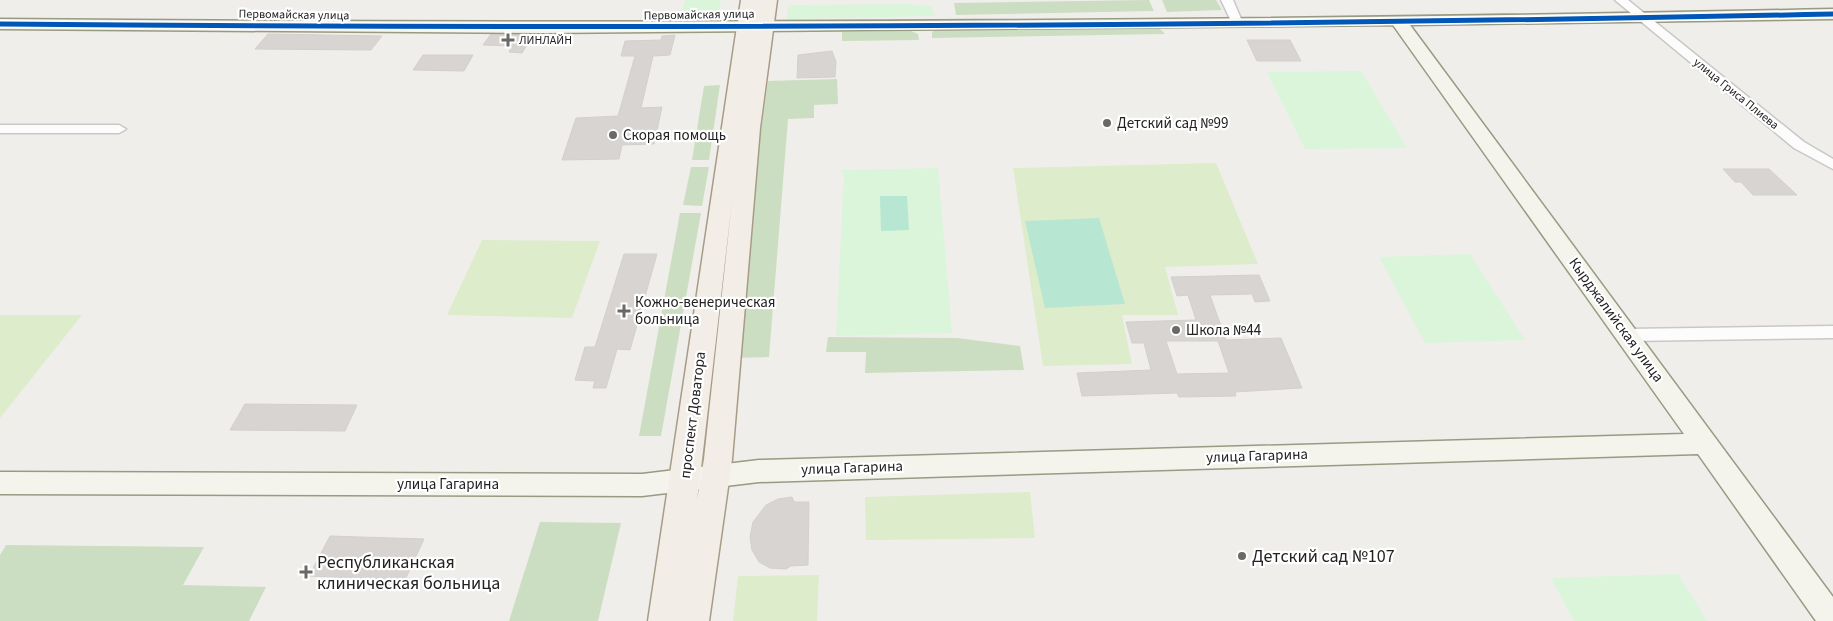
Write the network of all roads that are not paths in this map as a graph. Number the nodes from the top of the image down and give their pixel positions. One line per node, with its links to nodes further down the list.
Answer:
1 (750, 0): 5 (main road, проспект Доватора)
2 (1227, 0): 8 (street)
3 (1621, 0): 6 (street, улица Гриса Плиева)
4 (1833, 14): 6 (street, Первомайская улица)
5 (759, 17): 8 (street, Первомайская улица); 9 (street, Первомайская улица); 16 (main road, проспект Доватора); 17 (main road, проспект Доватора)
6 (1642, 18): 7 (street, Первомайская улица); 12 (street, улица Гриса Плиева)
7 (1398, 20): 8 (street, Первомайская улица); 14 (street, Кырджалийская улица)
8 (1236, 21)
9 (0, 24)
10 (0, 129): 11 (street)
11 (119, 129)
12 (1833, 165)
13 (1833, 332): 14 (street)
14 (1628, 335): 15 (street, Кырджалийская улица)
15 (1705, 444): 16 (street, улица Гагарина); 21 (street, Кырджалийская улица)
16 (715, 476): 17 (street, улица Гагарина); 20 (main road, проспект Доватора)
17 (685, 480): 18 (street, улица Гагарина); 19 (main road, проспект Доватора)
18 (0, 483)
19 (664, 621)
20 (693, 621)
21 (1833, 621)

